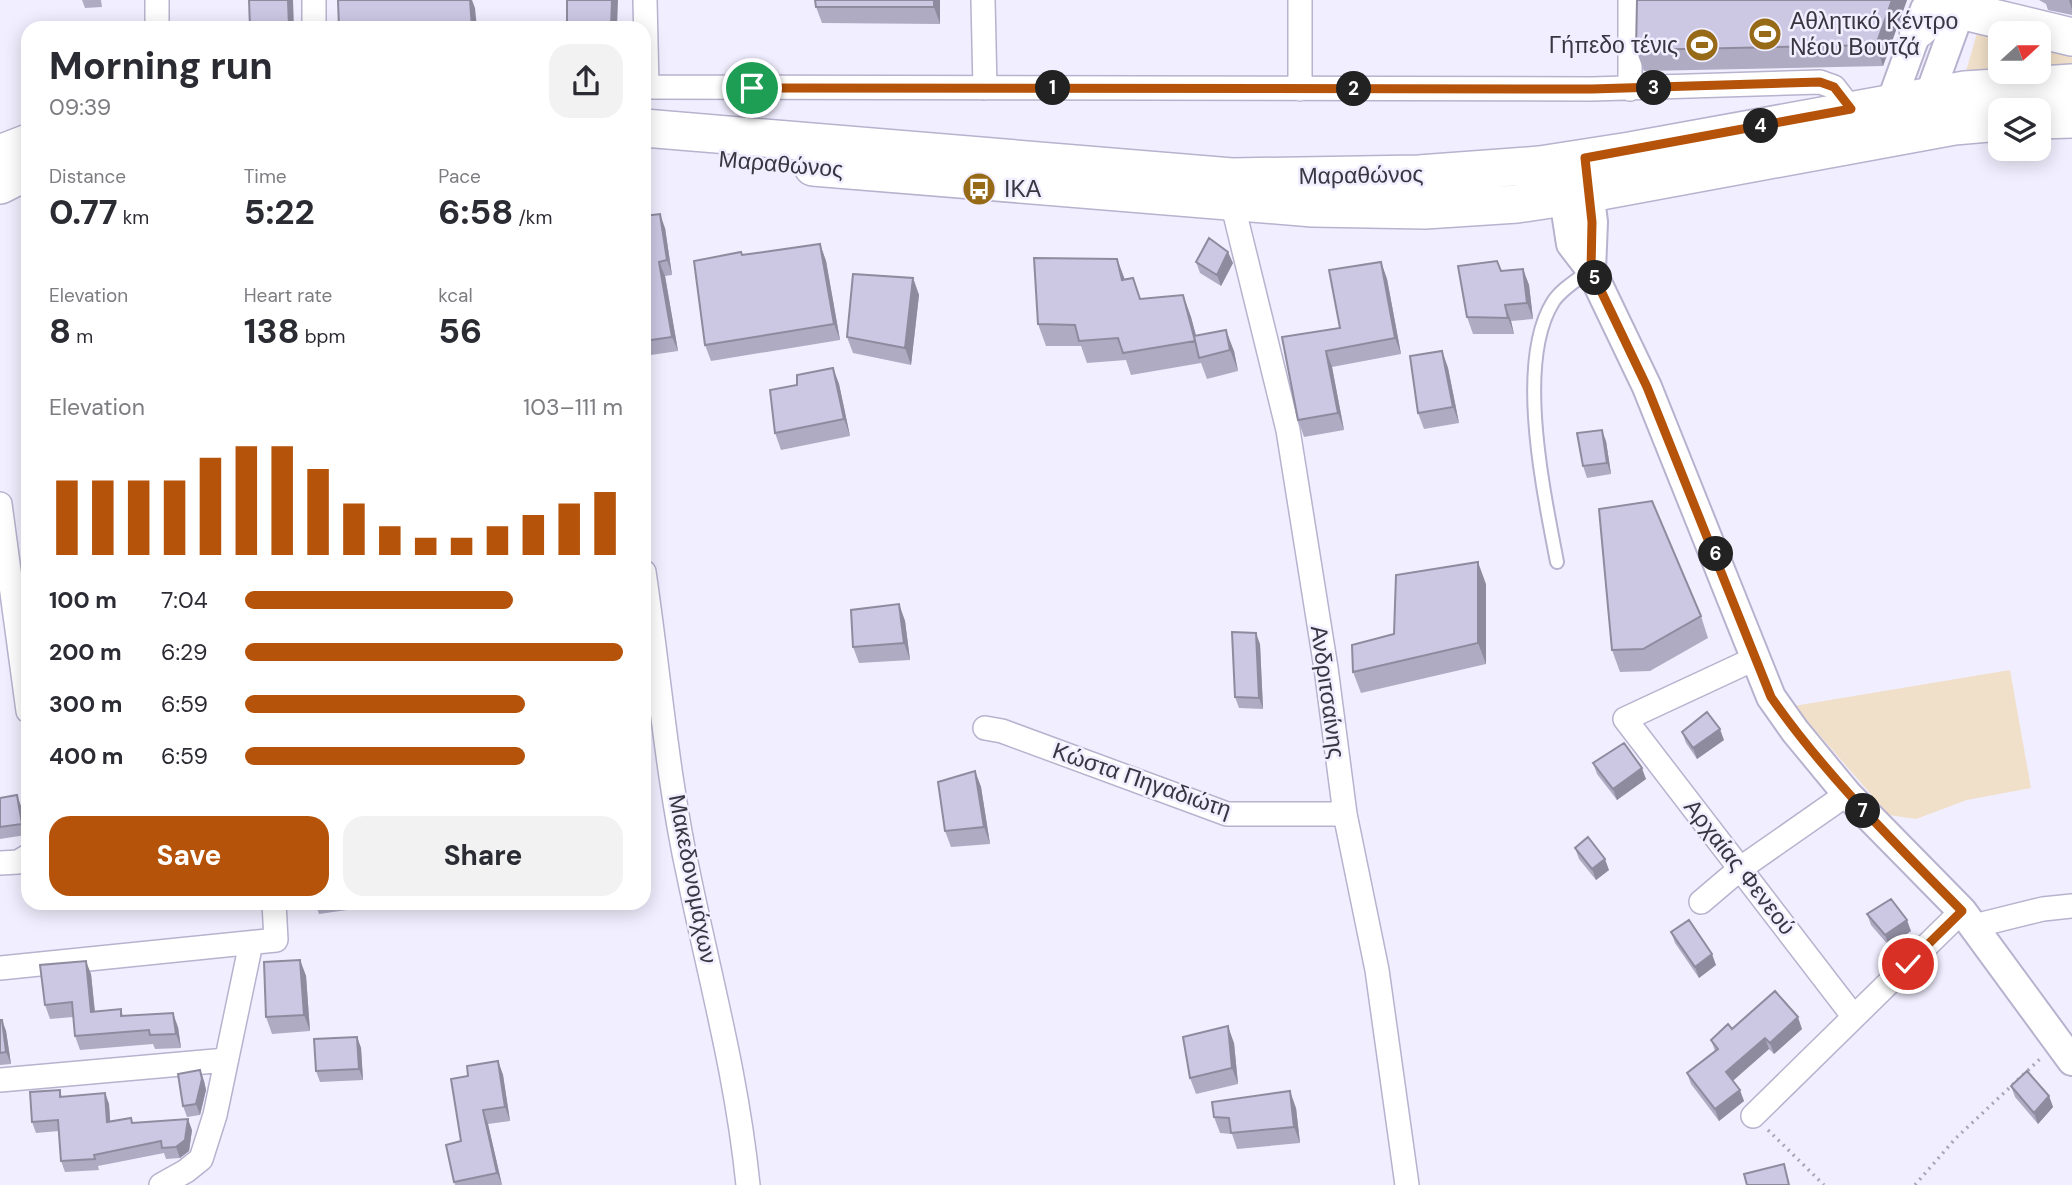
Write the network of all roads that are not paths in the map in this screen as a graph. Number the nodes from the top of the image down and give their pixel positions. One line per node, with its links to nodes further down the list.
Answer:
1 (157, 0): 8 (street)
2 (314, 0): 9 (street)
3 (645, 0): 10 (street)
4 (983, 0): 14 (street)
5 (1300, 0): 15 (street)
6 (1630, 0): 16 (street)
7 (1943, 10): 11 (main road); 17 (street); 18 (street)
8 (157, 21)
9 (314, 21)
10 (645, 21)
11 (2072, 37)
12 (2072, 83): 17 (main road, Μαραθώνος)
13 (651, 87): 14 (street)
14 (985, 88): 15 (street)
15 (1300, 89): 16 (street)
16 (1630, 89): 19 (street)
17 (1929, 97): 18 (main road, Μαραθώνος); 24 (street)
18 (1891, 102): 19 (main road, Μαραθώνος); 25 (street)
19 (1851, 109): 29 (main road, Μαραθώνος)
20 (2072, 119): 21 (main road)
21 (2051, 120)
22 (1988, 123): 24 (main road, Μαραθώνος)
23 (651, 129): 29 (main road, Μαραθώνος)
24 (1916, 132): 25 (main road, Μαραθώνος)
25 (1877, 141): 32 (main road, Μαραθώνος)
26 (21, 146): 27 (main road)
27 (0, 154)
28 (651, 154): 33 (main road, Μαραθώνος)
29 (1573, 160): 32 (street)
30 (21, 174): 31 (main road)
31 (0, 185)
32 (1576, 195): 33 (main road, Μαραθώνος); 34 (street)
33 (1232, 202): 43 (street, Ανδριτσαίνης)
34 (1591, 270): 36 (lane); 39 (street)
35 (0, 504): 38 (street)
36 (1557, 562)
37 (651, 620): 59 (street, Μακεδονομάχων)
38 (8, 635): 40 (street)
39 (1754, 659): 42 (street); 46 (street, Αρχαίας Φενεού)
40 (21, 684)
41 (985, 728): 43 (street, Κώστα Πηγαδιώτη)
42 (1847, 794): 46 (street); 50 (street)
43 (1345, 814): 60 (street, Ανδριτσαίνης)
44 (21, 860): 45 (street)
45 (0, 863)
46 (1741, 868): 47 (street); 53 (street, Αρχαίας Φενεού)
47 (1701, 902)
48 (2072, 906): 50 (street)
49 (274, 910): 51 (street)
50 (1968, 918): 53 (street); 54 (street)
51 (251, 943): 52 (street); 55 (street)
52 (0, 968)
53 (1854, 1017): 57 (street)
54 (2065, 1051)
55 (226, 1060): 56 (street); 58 (street)
56 (0, 1080)
57 (1753, 1116)
58 (161, 1185)
59 (748, 1185)
60 (1407, 1185)

